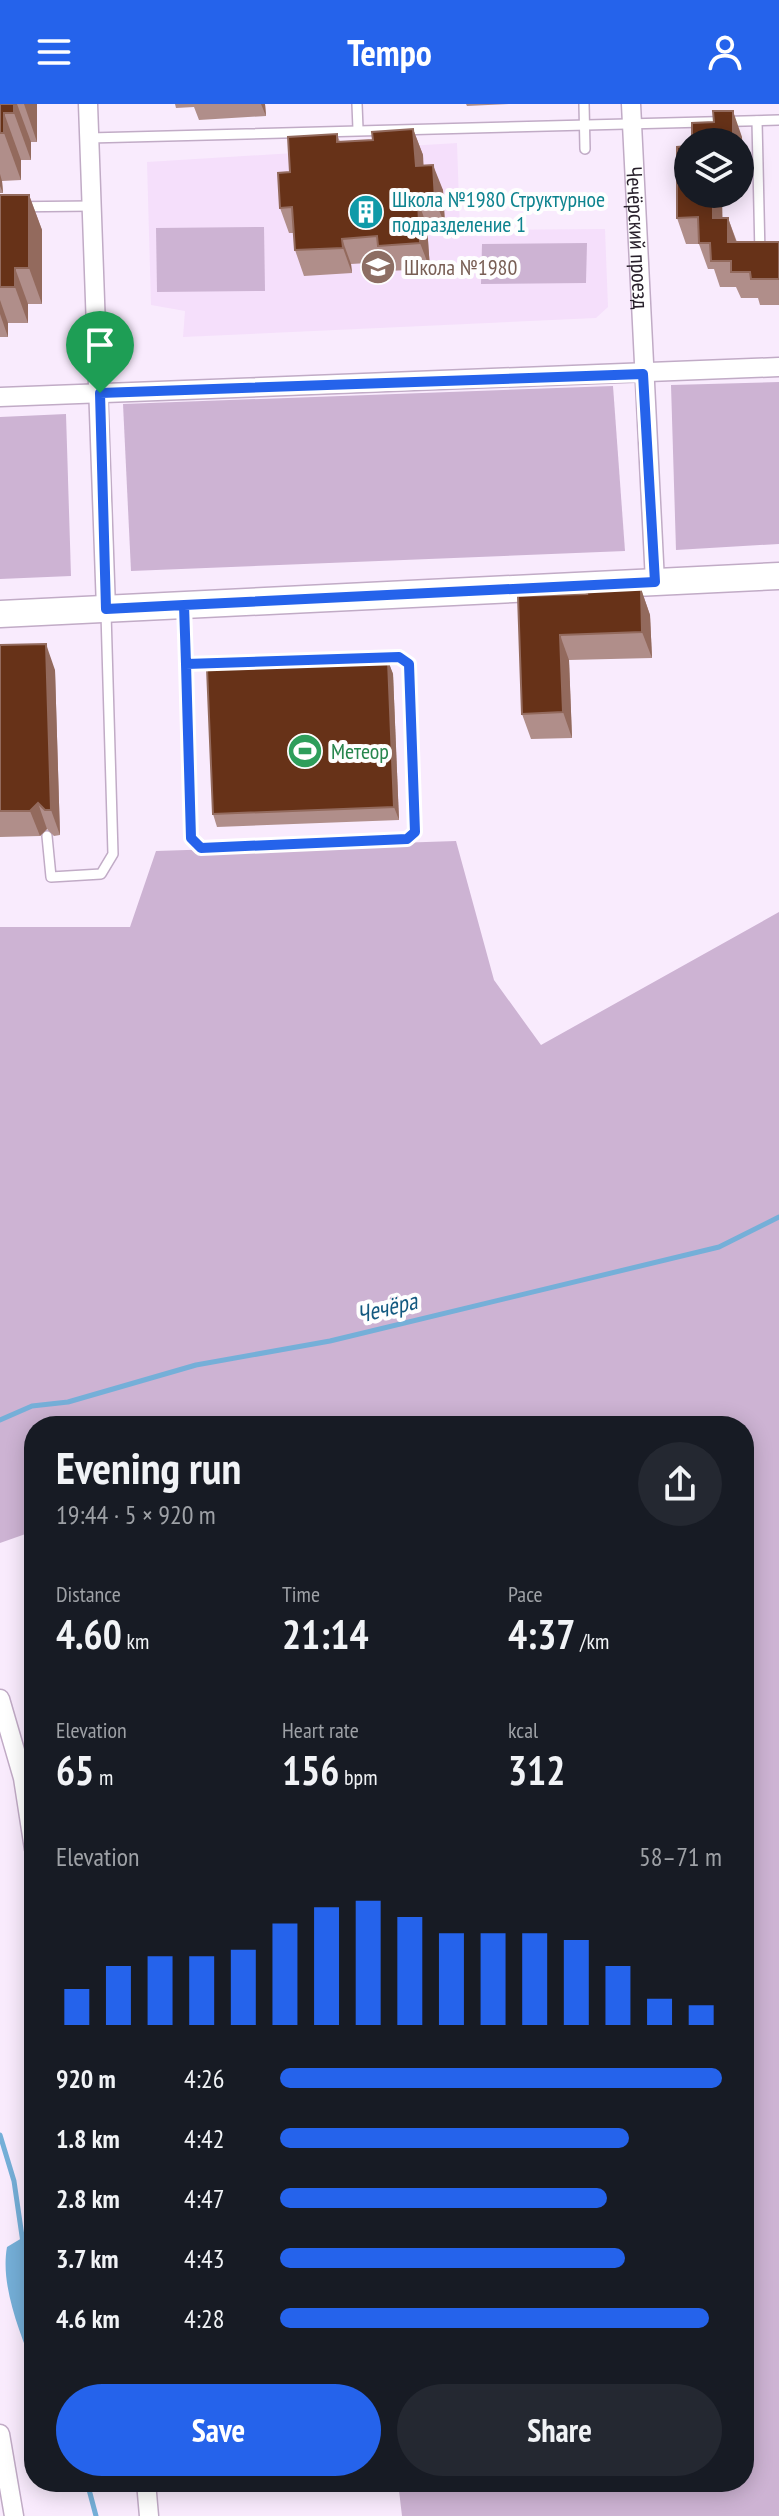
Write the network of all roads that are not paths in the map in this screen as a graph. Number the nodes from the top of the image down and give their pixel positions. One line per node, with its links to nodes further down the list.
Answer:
1 (88, 104): 9 (street)
2 (357, 104): 8 (lane)
3 (584, 104): 7 (lane)
4 (632, 112): 6 (lane); 7 (lane); 15 (street, Чечёрский проезд)
5 (779, 120): 6 (lane)
6 (757, 121): 13 (lane)
7 (585, 122): 8 (lane); 10 (lane)
8 (358, 129): 9 (lane)
9 (89, 138): 11 (street)
10 (585, 149)
11 (92, 206): 12 (lane); 16 (street)
12 (0, 207)
13 (779, 254)
14 (779, 367): 15 (street)
15 (643, 374): 16 (street); 19 (street, Чечёрский проезд)
16 (100, 393): 17 (street); 21 (street)
17 (0, 397)
18 (779, 576): 19 (main road)
19 (655, 582): 20 (main road)
20 (184, 605): 21 (main road); 23 (lane)
21 (106, 609): 22 (main road); 24 (lane)
22 (0, 614)
23 (186, 664): 23 (lane)
24 (47, 836)
25 (0, 1699): 26 (street)
26 (24, 1784)
27 (0, 2434): 29 (street)
28 (147, 2492): 30 (street)
29 (14, 2516)
30 (149, 2516)

